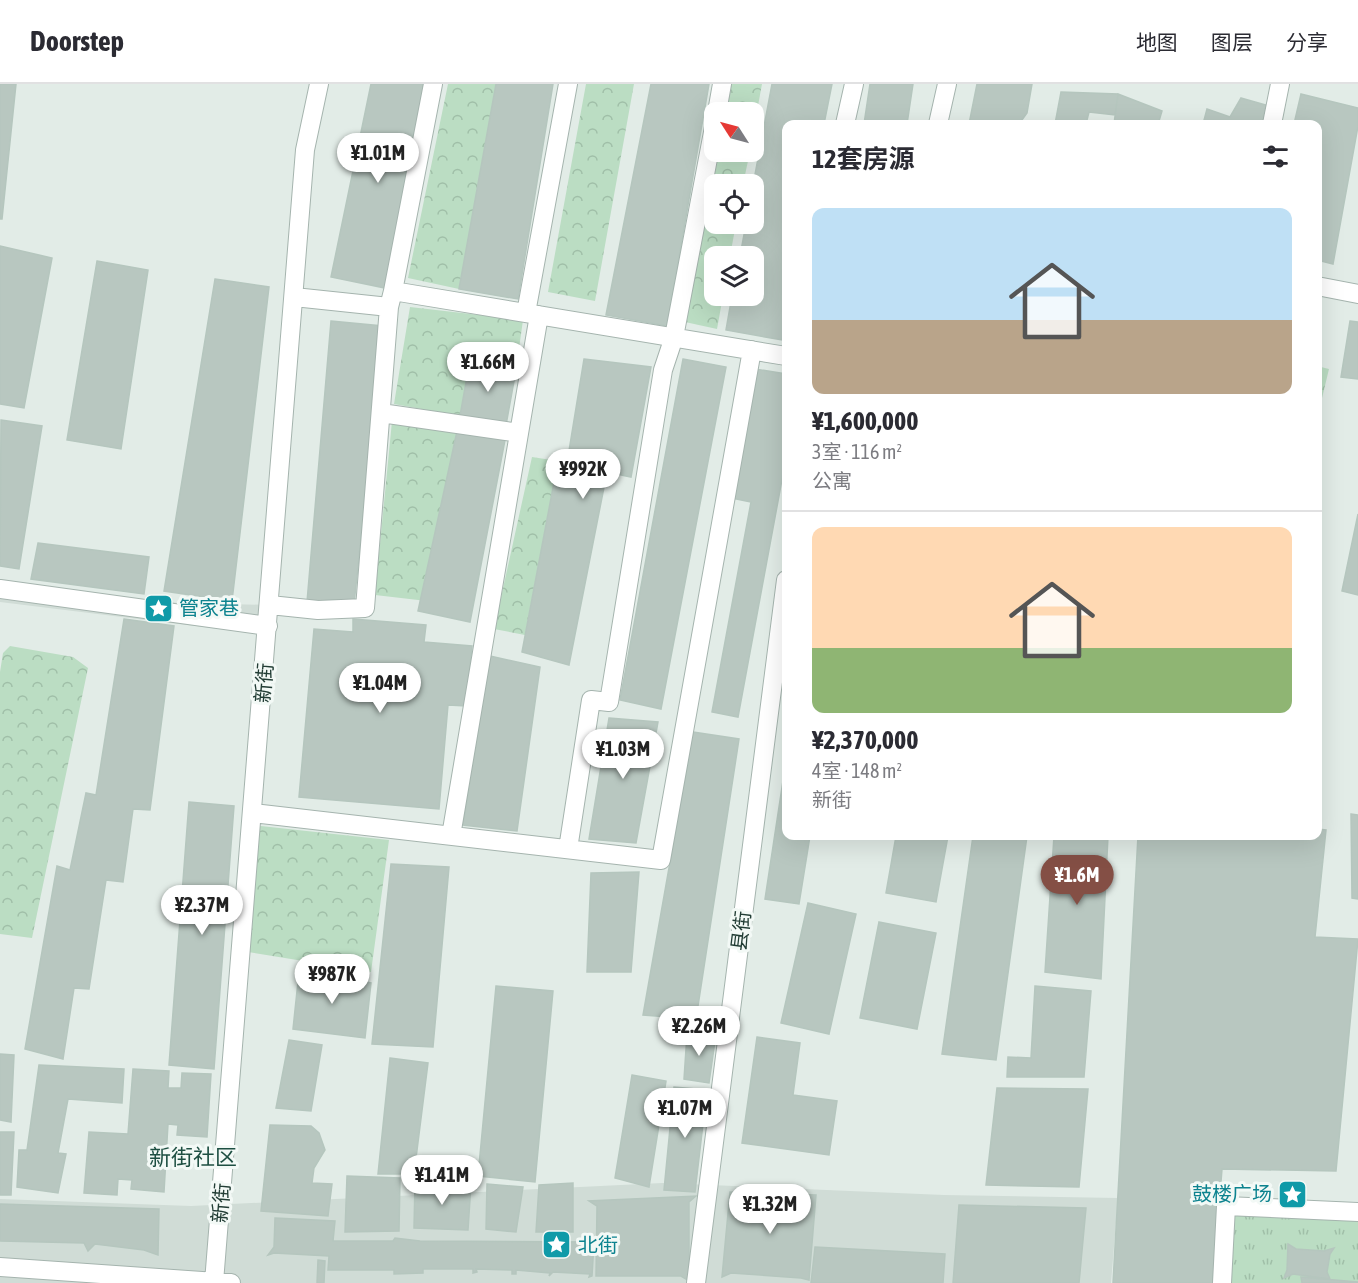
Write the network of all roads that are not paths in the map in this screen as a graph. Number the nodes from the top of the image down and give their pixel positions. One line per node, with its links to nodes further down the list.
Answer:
1 (320, 84): 15 (street, 新街)
2 (433, 84): 16 (street)
3 (568, 84): 17 (street)
4 (722, 84): 8 (street)
5 (854, 84): 9 (street)
6 (947, 84): 10 (street)
7 (1280, 84): 11 (street)
8 (719, 102)
9 (846, 120)
10 (939, 120)
11 (1273, 120)
12 (707, 162): 18 (street)
13 (1322, 287): 14 (street)
14 (1358, 294)
15 (294, 297): 16 (street); 24 (street, 新街)
16 (391, 299): 17 (street); 21 (street)
17 (532, 314): 18 (street); 22 (street)
18 (674, 337): 19 (street); 29 (street)
19 (752, 350): 20 (street); 29 (street)
20 (782, 355)
21 (381, 412): 22 (street); 24 (street)
22 (519, 433): 28 (street)
23 (0, 589): 26 (street)
24 (270, 605): 26 (street, 新街)
25 (782, 611): 34 (street, 县街)
26 (268, 626): 27 (street, 新街)
27 (253, 813): 28 (street); 32 (street, 新街)
28 (451, 836): 29 (street)
29 (567, 849)
30 (1358, 1212): 35 (street)
31 (0, 1267): 32 (street)
32 (214, 1282): 33 (street)
33 (231, 1283)
34 (696, 1283)
35 (1222, 1283)

